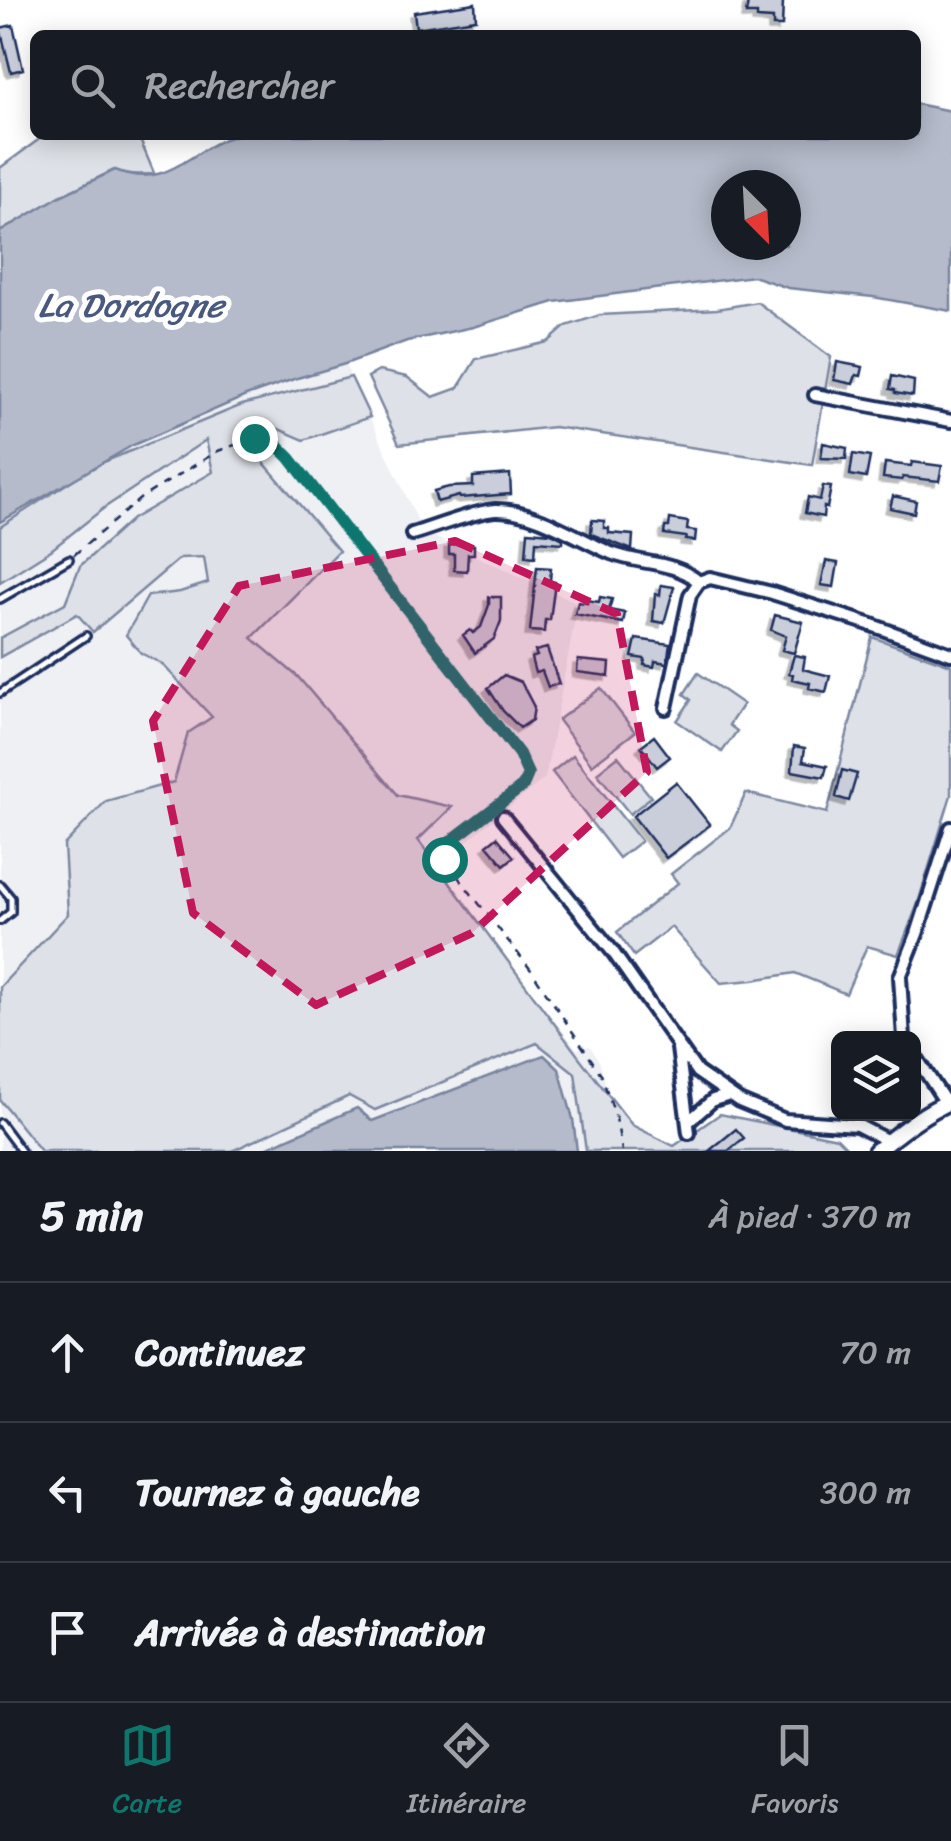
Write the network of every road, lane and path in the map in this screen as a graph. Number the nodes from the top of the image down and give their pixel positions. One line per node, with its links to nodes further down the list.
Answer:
1 (814, 395): 2 (street)
2 (951, 421)
3 (412, 534): 5 (street)
4 (69, 560): 6 (lane); 23 (path)
5 (699, 582): 8 (street); 10 (street)
6 (0, 600)
7 (86, 636): 9 (lane)
8 (951, 654)
9 (0, 693)
10 (666, 708)
11 (503, 817): 16 (street)
12 (951, 828): 15 (street)
13 (0, 885): 14 (lane)
14 (0, 921)
15 (904, 1031)
16 (677, 1042): 18 (street); 18 (street)
17 (921, 1064): 19 (street)
18 (730, 1095): 21 (street)
19 (948, 1102): 21 (main road)
20 (0, 1124): 22 (lane)
21 (882, 1146)
22 (21, 1151)
23 (622, 1151)

